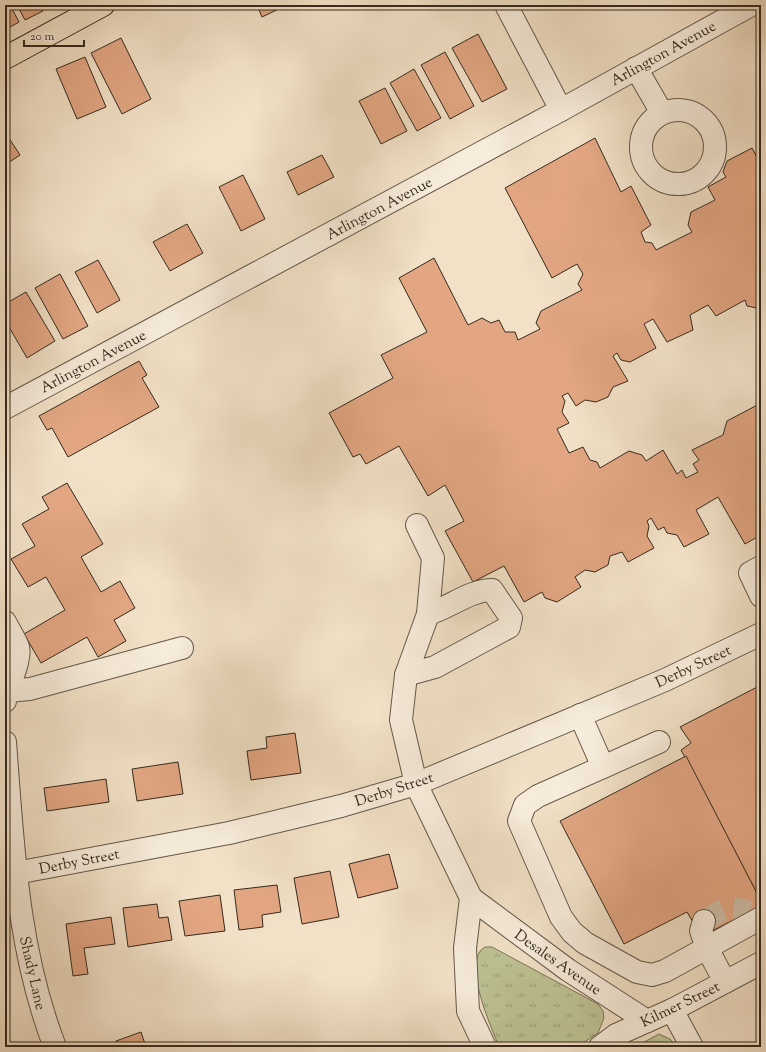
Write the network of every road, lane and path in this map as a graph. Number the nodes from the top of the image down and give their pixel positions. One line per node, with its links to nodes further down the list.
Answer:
1 (104, 5): 4 (main road)
2 (506, 5): 6 (street)
3 (751, 5): 5 (street, Arlington Avenue)
4 (5, 58)
5 (636, 68): 6 (street, Arlington Avenue); 7 (street)
6 (561, 110): 8 (street, Arlington Avenue)
7 (662, 113)
8 (5, 408)
9 (417, 526): 12 (street)
10 (755, 570): 11 (street)
11 (761, 596)
12 (428, 614): 16 (street); 16 (street)
13 (5, 622): 17 (street)
14 (761, 634): 18 (street, Derby Street)
15 (182, 648): 17 (street)
16 (406, 675): 22 (street)
17 (8, 685)
18 (580, 716): 21 (street); 22 (street, Derby Street)
19 (5, 742): 23 (street, Shady Lane)
20 (659, 742): 21 (street)
21 (603, 767): 27 (street)
22 (416, 784): 23 (street, Derby Street); 24 (street)
23 (10, 874): 32 (street, Shady Lane)
24 (471, 898): 31 (street, Desales Avenue); 33 (street)
25 (756, 916): 27 (street)
26 (704, 921): 27 (street)
27 (707, 948): 29 (street)
28 (761, 963): 29 (street, Kilmer Street)
29 (725, 982): 30 (street, Kilmer Street)
30 (672, 1010): 31 (street, Kilmer Street); 35 (street)
31 (647, 1021): 34 (street, Kilmer Street)
32 (55, 1047)
33 (485, 1047)
34 (600, 1047)
35 (692, 1047)

